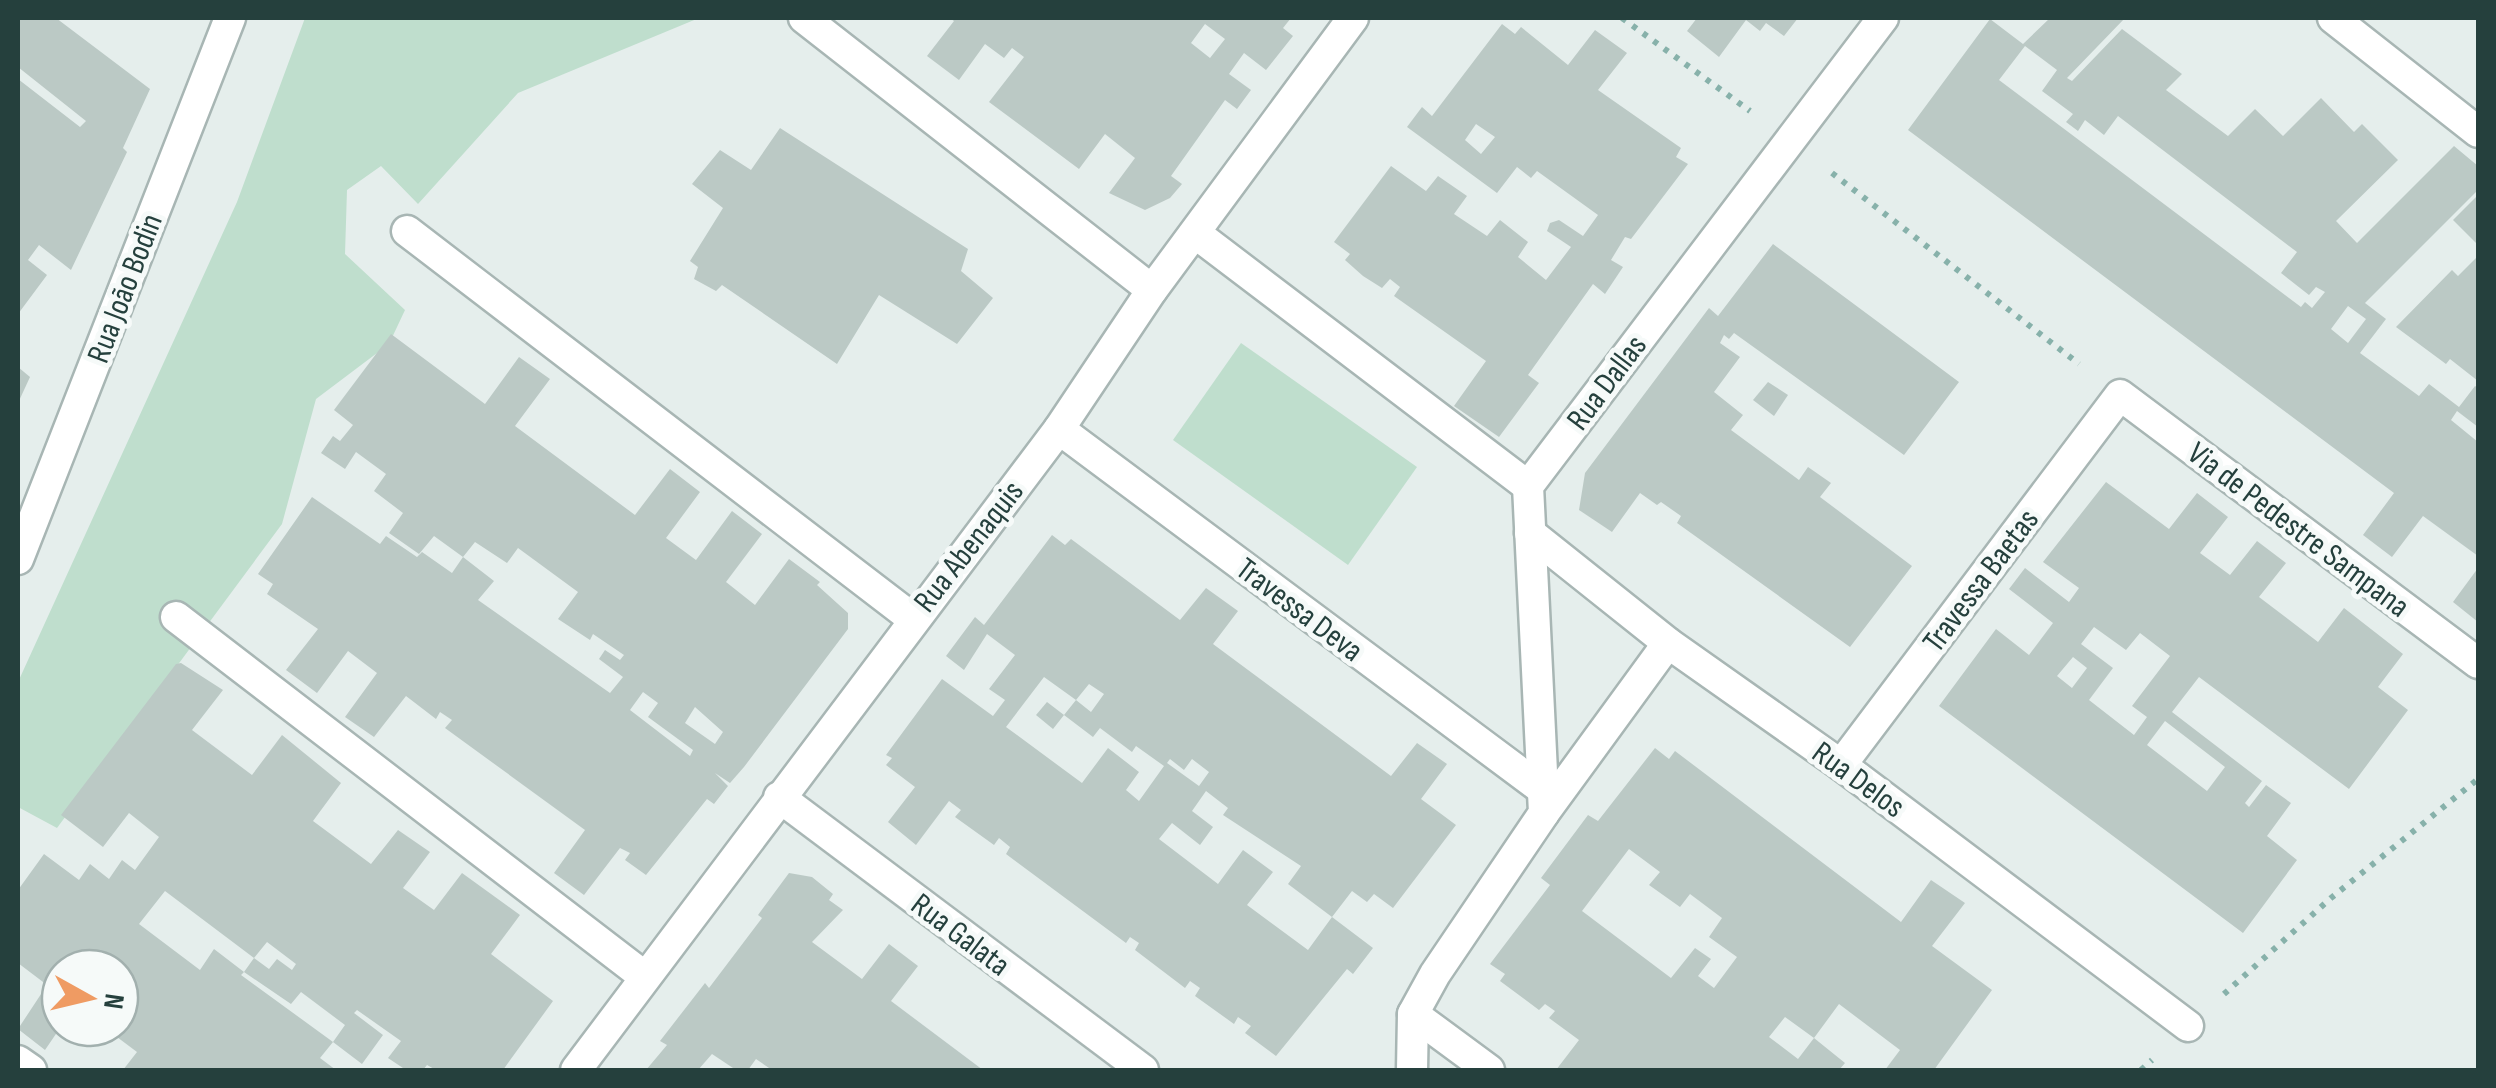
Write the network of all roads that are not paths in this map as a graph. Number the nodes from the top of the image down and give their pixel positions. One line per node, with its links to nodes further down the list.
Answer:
1 (230, 18): 14 (street, Rua João Bodin)
2 (804, 18): 9 (street)
3 (1353, 18): 8 (street, Rua Abenaquis)
4 (1883, 18): 12 (street, Rua Dallas)
5 (2334, 18): 6 (street)
6 (2478, 132)
7 (407, 231): 16 (street)
8 (1195, 233): 9 (street, Rua Abenaquis); 12 (street)
9 (1152, 290): 11 (street, Rua Abenaquis)
10 (2120, 395): 18 (street, Via de Pedestre Sampana); 19 (street, Travessa Baetas)
11 (1058, 429): 16 (street, Rua Abenaquis); 21 (street, Travessa Deva)
12 (1528, 486): 13 (street)
13 (1530, 532): 17 (street, Rua Delos); 21 (street)
14 (18, 559)
15 (176, 617): 22 (street)
16 (912, 618): 20 (street, Rua Abenaquis)
17 (1668, 643): 19 (street, Rua Delos); 21 (street)
18 (2478, 664)
19 (1842, 765): 24 (street, Rua Delos)
20 (779, 797): 22 (street, Rua Abenaquis); 28 (street, Rua Galata)
21 (1543, 801): 23 (street)
22 (645, 976): 27 (street, Rua Abenaquis)
23 (1413, 1014): 29 (street); 30 (street)
24 (2188, 1026)
25 (18, 1061): 26 (street)
26 (30, 1070)
27 (576, 1070)
28 (1143, 1070)
29 (1412, 1070)
30 (1489, 1070)

